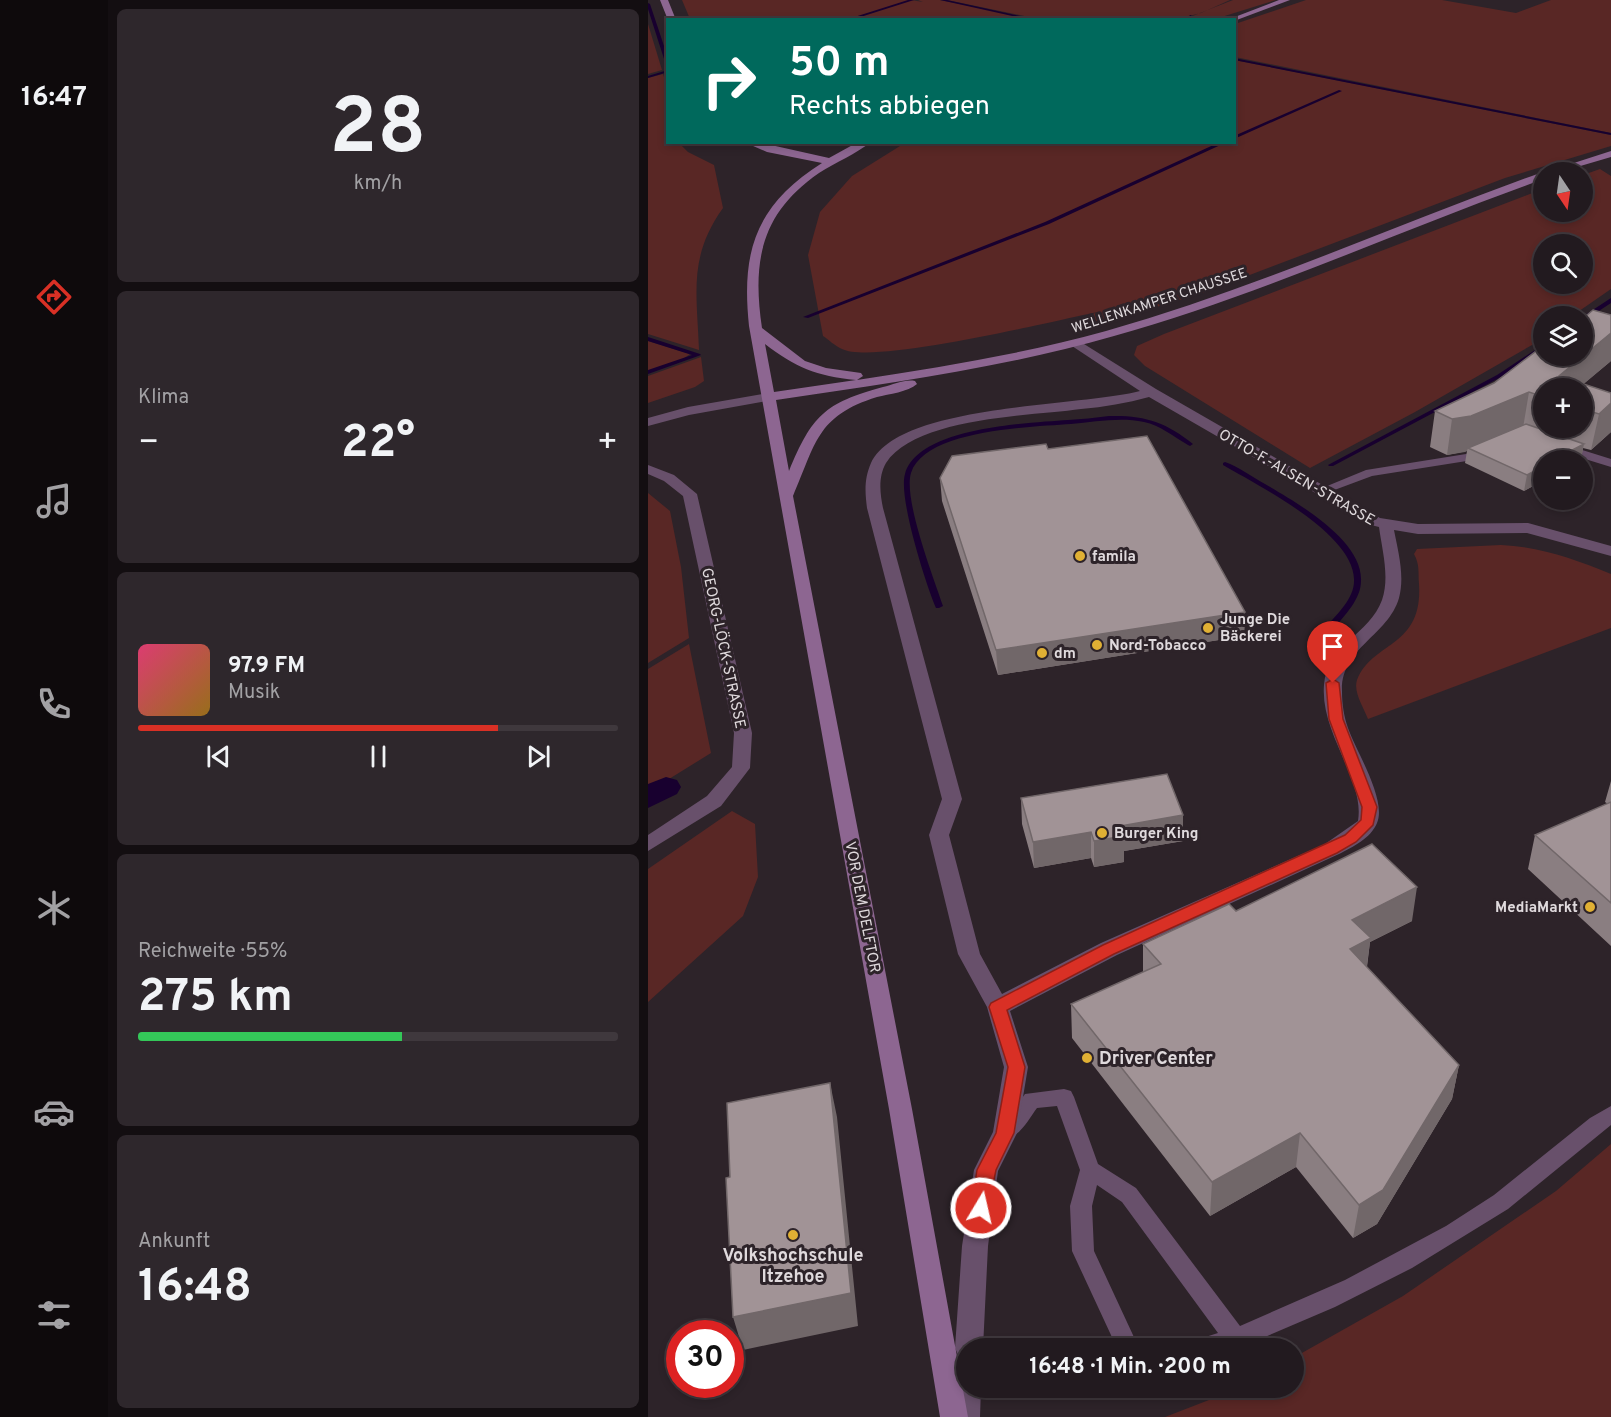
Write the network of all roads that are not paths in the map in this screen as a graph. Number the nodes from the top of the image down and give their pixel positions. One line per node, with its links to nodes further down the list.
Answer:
1 (664, 0): 3 (main road)
2 (1286, 0): 4 (main road)
3 (671, 18)
4 (1236, 18)
5 (753, 144): 8 (main road)
6 (863, 144): 8 (main road, VOR DEM DELFTOR)
7 (1611, 154): 9 (main road)
8 (830, 161): 11 (main road, VOR DEM DELFTOR)
9 (1584, 162)
10 (1533, 179): 12 (main road, WELLENKAMPER CHAUSSEE)
11 (756, 329): 13 (main road); 15 (main road, VOR DEM DELFTOR)
12 (1076, 343): 13 (main road, WELLENKAMPER CHAUSSEE); 14 (street, OTTO-F.-ALSEN-STRASSE)
13 (963, 367): 15 (main road, WELLENKAMPER CHAUSSEE); 22 (main road)
14 (1151, 392): 21 (street, OTTO-F.-ALSEN-STRASSE); 26 (street)
15 (768, 397): 16 (street); 22 (main road, VOR DEM DELFTOR)
16 (648, 422)
17 (1550, 443): 19 (lane)
18 (1490, 448): 21 (lane)
19 (1611, 463)
20 (648, 469): 25 (street, GEORG-LÖCK-STRASSE)
21 (1321, 492): 23 (street, OTTO-F.-ALSEN-STRASSE)
22 (785, 497): 35 (main road, VOR DEM DELFTOR)
23 (1386, 525): 24 (street, OTTO-F.-ALSEN-STRASSE); 26 (street)
24 (1611, 551)
25 (648, 844)
26 (998, 1007): 28 (street)
27 (1611, 1114): 33 (lane)
28 (1005, 1133): 29 (lane); 30 (street)
29 (1090, 1170): 31 (lane); 32 (lane)
30 (970, 1338)
31 (1123, 1338)
32 (1235, 1338)
33 (1238, 1338)
34 (967, 1398): 36 (street)
35 (954, 1417)
36 (966, 1417)

